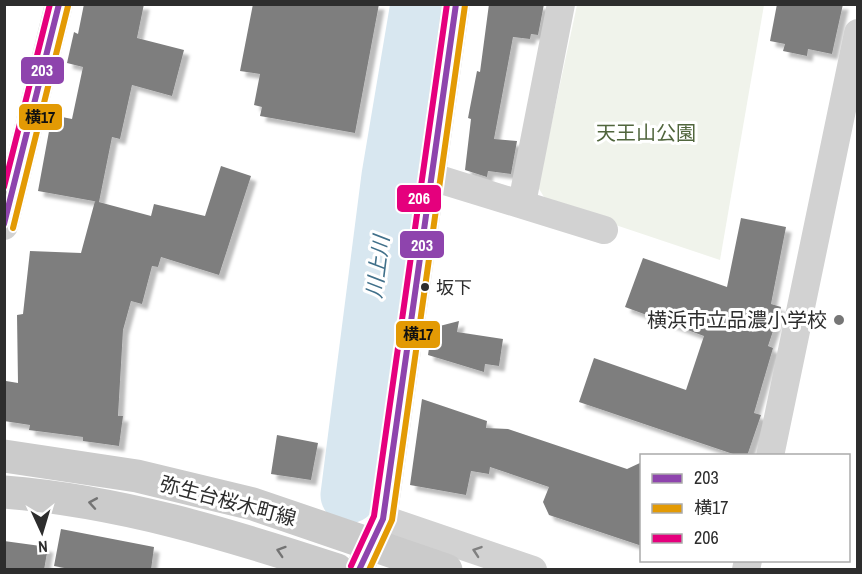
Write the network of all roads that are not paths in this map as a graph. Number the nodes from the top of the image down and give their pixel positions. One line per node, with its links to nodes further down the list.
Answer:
1 (59, 4): 7 (street)
2 (456, 4): 5 (street)
3 (561, 4): 6 (street)
4 (858, 33): 9 (street)
5 (432, 177): 6 (street); 13 (street)
6 (522, 203): 8 (street)
7 (4, 226)
8 (604, 230)
9 (770, 454)
10 (4, 456): 16 (main road, 弥生台桜木町線, bridge)
11 (4, 464): 14 (street)
12 (4, 492): 15 (main road, 弥生台桜木町線, one-way to 12)
13 (382, 519): 14 (street); 17 (street, one-way to 13)
14 (363, 560)
15 (337, 570)
16 (446, 570)
17 (533, 570)

